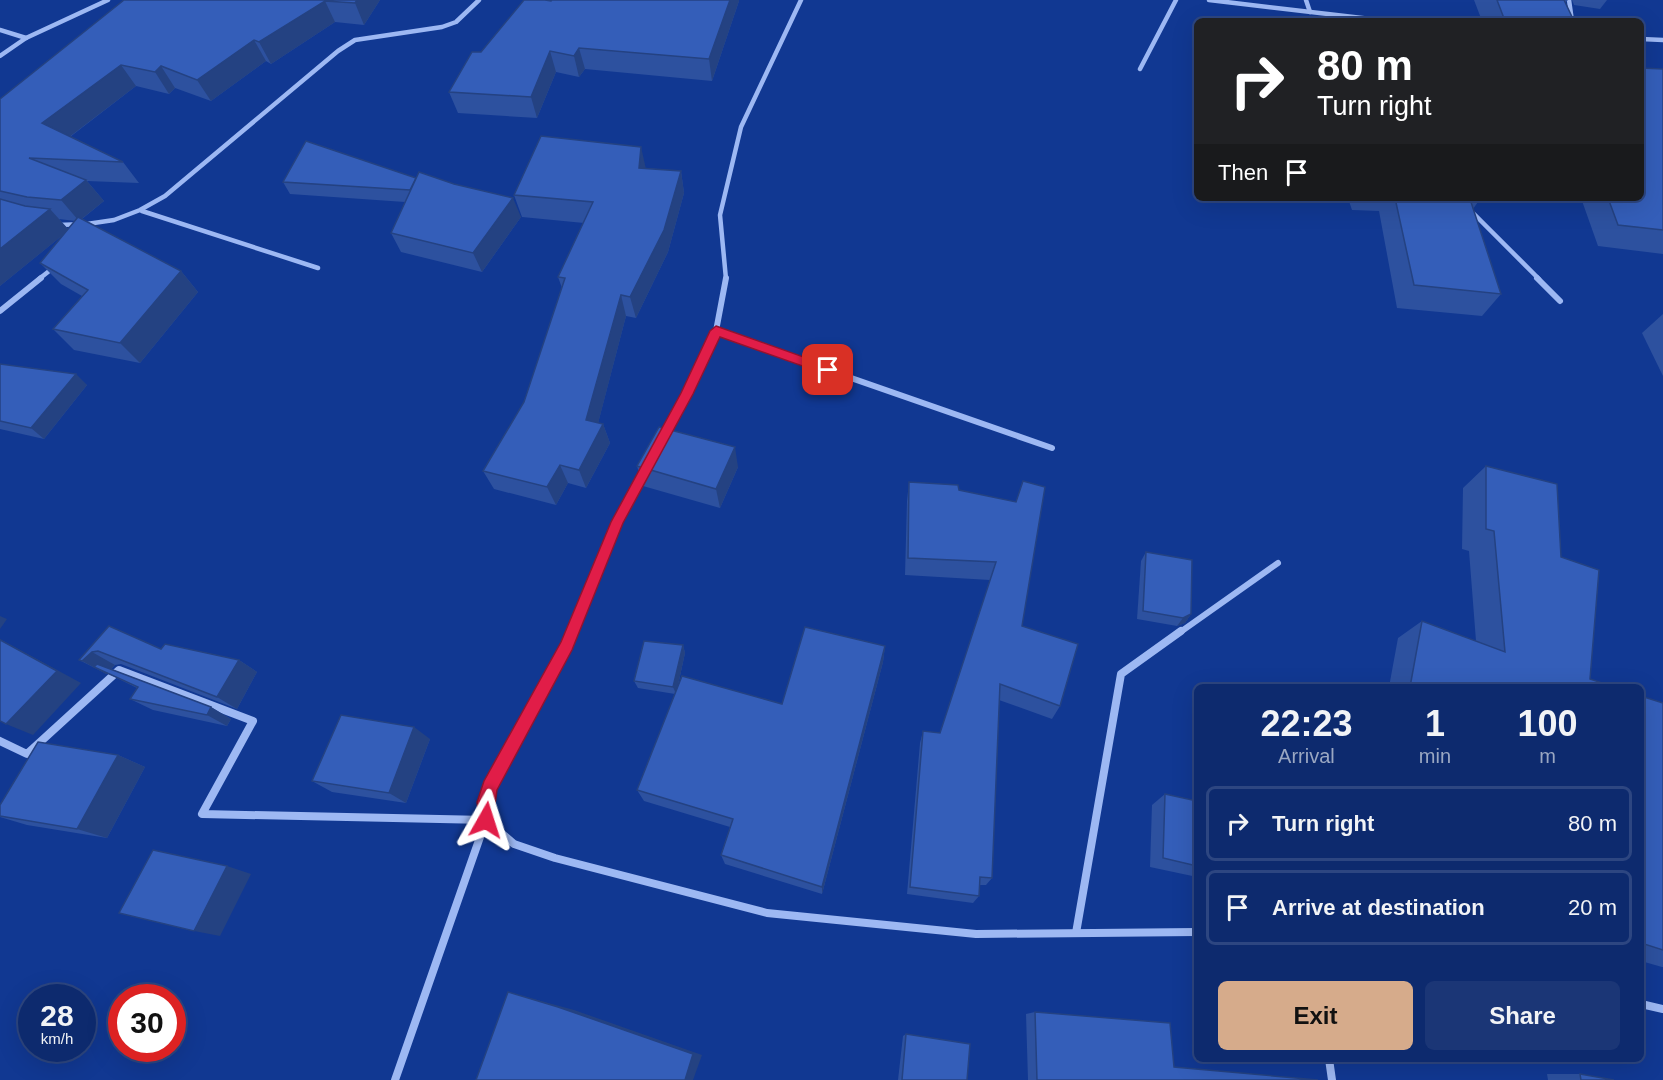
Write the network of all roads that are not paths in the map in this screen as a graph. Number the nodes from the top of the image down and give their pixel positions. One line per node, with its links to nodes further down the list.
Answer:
1 (108, 0): 12 (street)
2 (479, 0): 18 (street)
3 (801, 0): 26 (street)
4 (1176, 0): 16 (street)
5 (1209, 0): 8 (street)
6 (1306, 0): 8 (street)
7 (1569, 0): 10 (street)
8 (1310, 12): 9 (street)
9 (1362, 18)
10 (1572, 18)
11 (0, 30): 12 (street)
12 (26, 38): 15 (street)
13 (1644, 39): 14 (street)
14 (1663, 40)
15 (0, 56)
16 (1140, 69)
17 (1466, 206): 24 (street)
18 (142, 212): 19 (street); 23 (street)
19 (111, 222): 20 (street); 21 (street)
20 (49, 225)
21 (103, 228)
22 (55, 267): 25 (street)
23 (318, 268)
24 (1560, 301)
25 (0, 311)
26 (716, 331): 27 (street); 28 (street)
27 (660, 443)
28 (1052, 448)
29 (650, 463): 32 (street)
30 (1278, 563): 34 (street)
31 (0, 741): 32 (street)
32 (486, 820): 34 (street); 38 (street)
33 (1194, 932): 34 (street)
34 (1076, 933)
35 (1644, 1005): 36 (street)
36 (1663, 1010)
37 (1329, 1062): 39 (street)
38 (395, 1080)
39 (1332, 1080)

